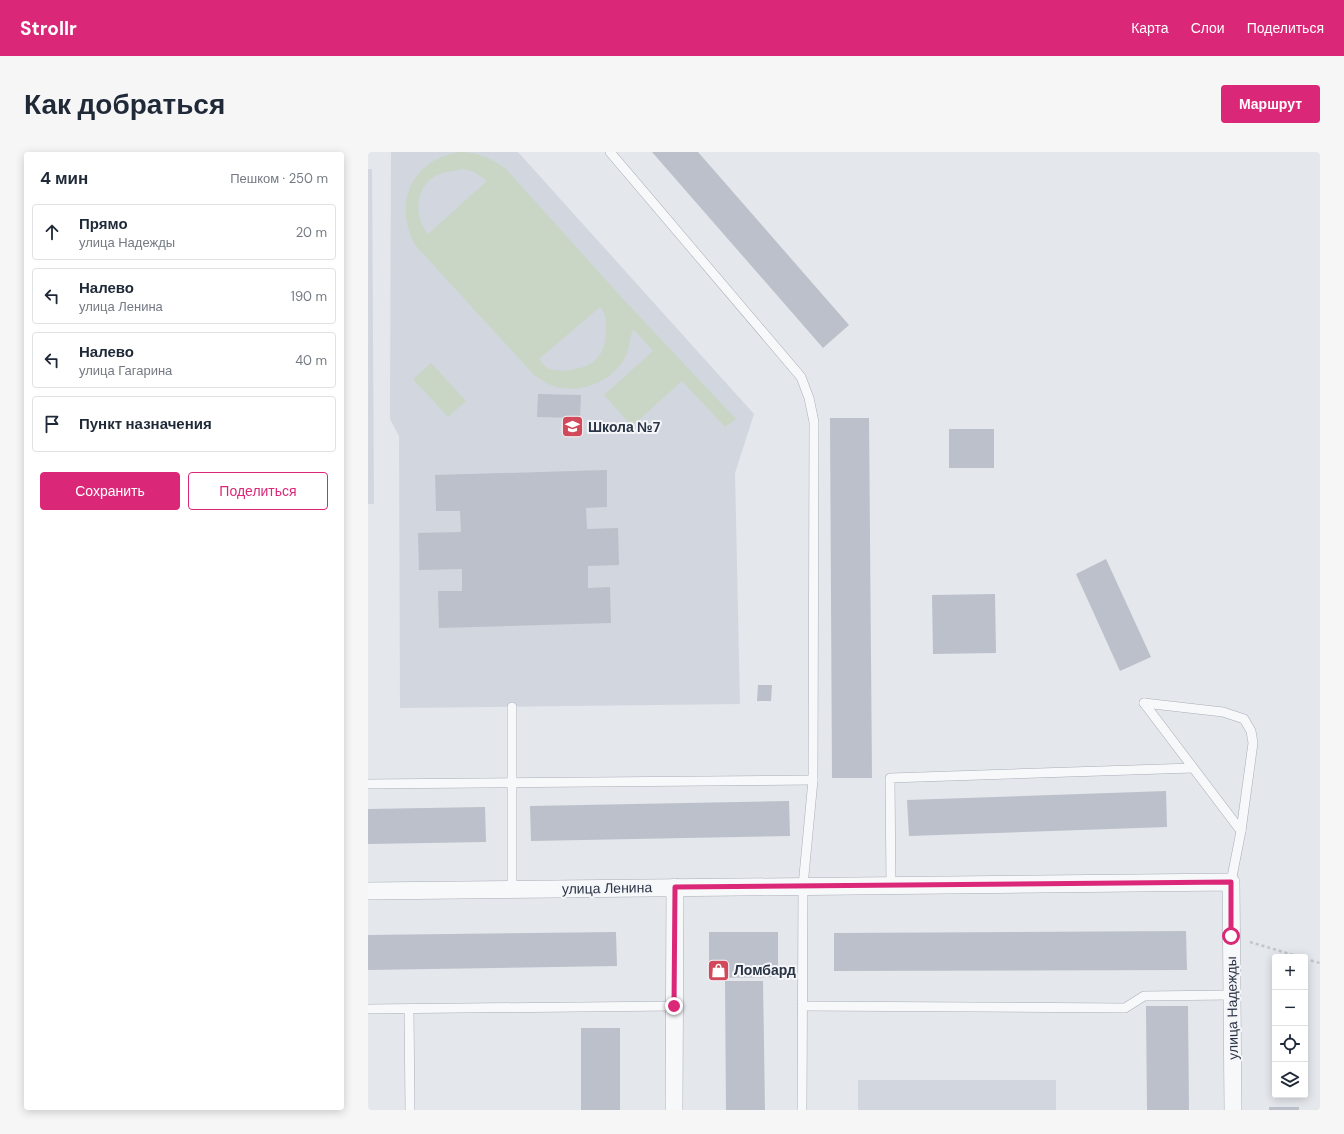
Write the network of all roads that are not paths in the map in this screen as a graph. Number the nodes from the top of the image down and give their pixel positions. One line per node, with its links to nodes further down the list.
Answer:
1 (610, 152): 4 (lane)
2 (512, 707): 5 (lane)
3 (1193, 768): 7 (lane); 7 (lane); 9 (lane)
4 (813, 780): 5 (lane); 10 (lane)
5 (512, 783): 6 (lane); 12 (lane)
6 (368, 784)
7 (1241, 831): 8 (lane)
8 (1231, 882): 9 (street, улица Ленина); 14 (street, улица Надежды)
9 (891, 885): 10 (street, улица Ленина)
10 (803, 886): 11 (street, улица Ленина); 16 (lane)
11 (675, 887): 12 (street, улица Ленина); 15 (street)
12 (512, 889): 13 (street, улица Ленина)
13 (368, 891)
14 (1232, 995): 16 (lane); 22 (street, улица Надежды)
15 (674, 1006): 17 (lane); 20 (street)
16 (802, 1006): 21 (lane)
17 (408, 1009): 18 (lane); 19 (lane)
18 (368, 1010)
19 (410, 1110)
20 (674, 1110)
21 (802, 1110)
22 (1233, 1110)

